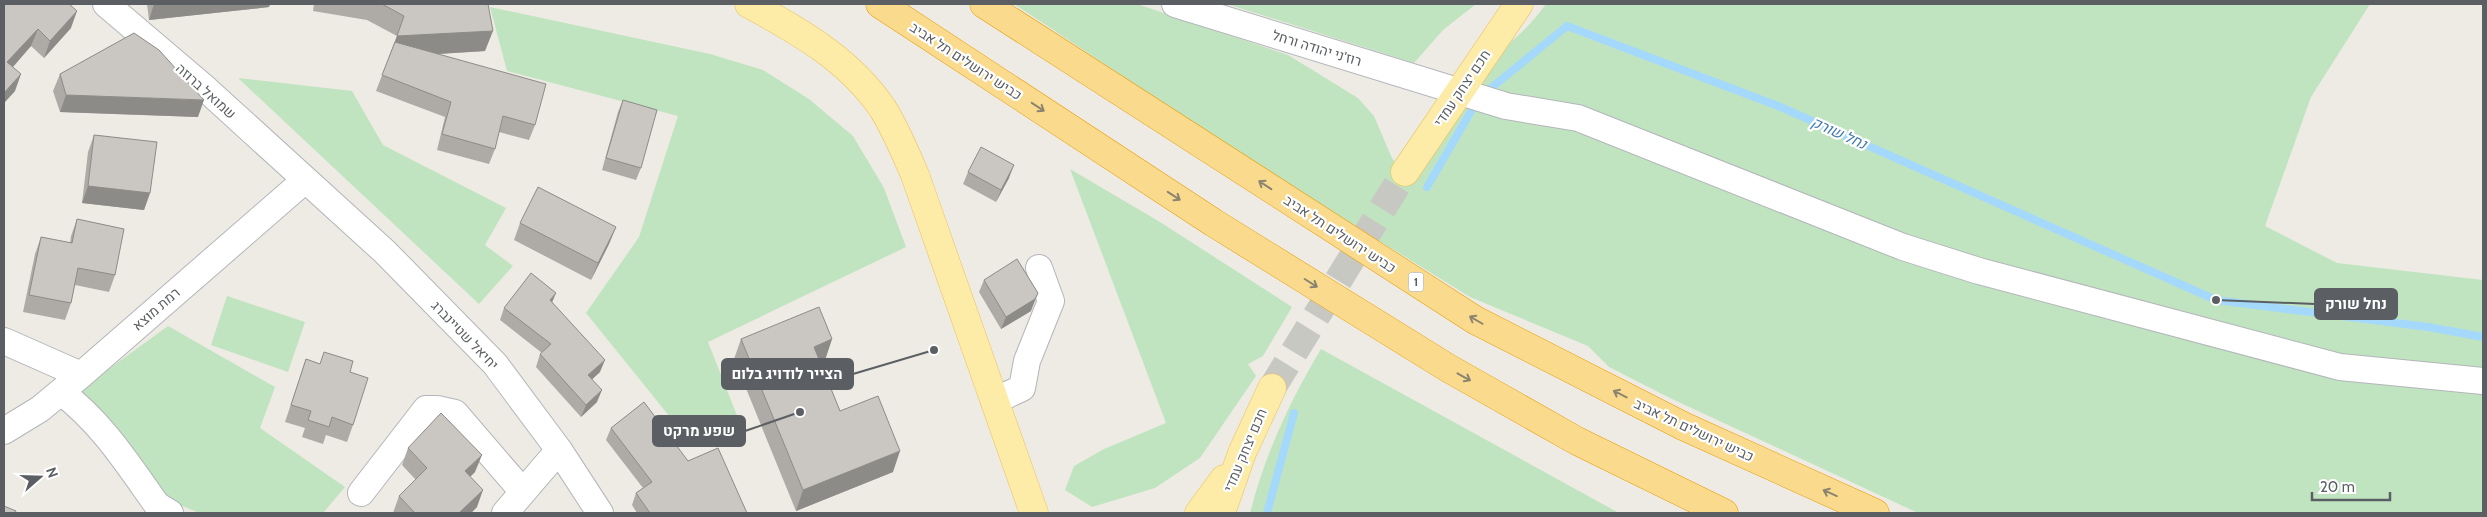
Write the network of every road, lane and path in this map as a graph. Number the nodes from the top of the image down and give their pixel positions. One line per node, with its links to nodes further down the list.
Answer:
1 (106, 4): 9 (street, שמואל ברוזה)
2 (749, 4): 16 (main road)
3 (880, 4): 30 (highway, כביש ירושלים תל אביב, one-way to 30)
4 (984, 4): 31 (highway, כביש ירושלים תל אביב / 1, one-way to 4)
5 (1175, 4): 7 (street, רוז'ני יהודה ורחל)
6 (1519, 4): 7 (main road, חכם יצחק עמדי)
7 (1459, 92): 8 (main road, חכם יצחק עמדי); 13 (street, רוז'ני יהודה ורחל)
8 (1405, 172)
9 (304, 181): 12 (street, רמת מוצא); 18 (street, יחיאל שטיינברג)
10 (1039, 268): 16 (street)
11 (4, 341): 12 (street)
12 (81, 375): 15 (street, רמת מוצא)
13 (2483, 381)
14 (1272, 388): 19 (main road, חכם יצחק עמדי)
15 (60, 392): 17 (street, רמת מוצא); 23 (street)
16 (994, 401): 20 (main road)
17 (4, 431)
18 (559, 450): 21 (street); 25 (street, יחיאל שטיינברג)
19 (1242, 453): 28 (main road); 29 (main road, חכם יצחק עמדי)
20 (1022, 483): 26 (main road); 27 (main road)
21 (524, 492): 22 (street); 24 (street)
22 (361, 493)
23 (170, 513)
24 (505, 513)
25 (600, 513)
26 (1034, 513)
27 (1040, 513)
28 (1199, 513)
29 (1220, 513)
30 (1724, 513)
31 (1875, 513)

